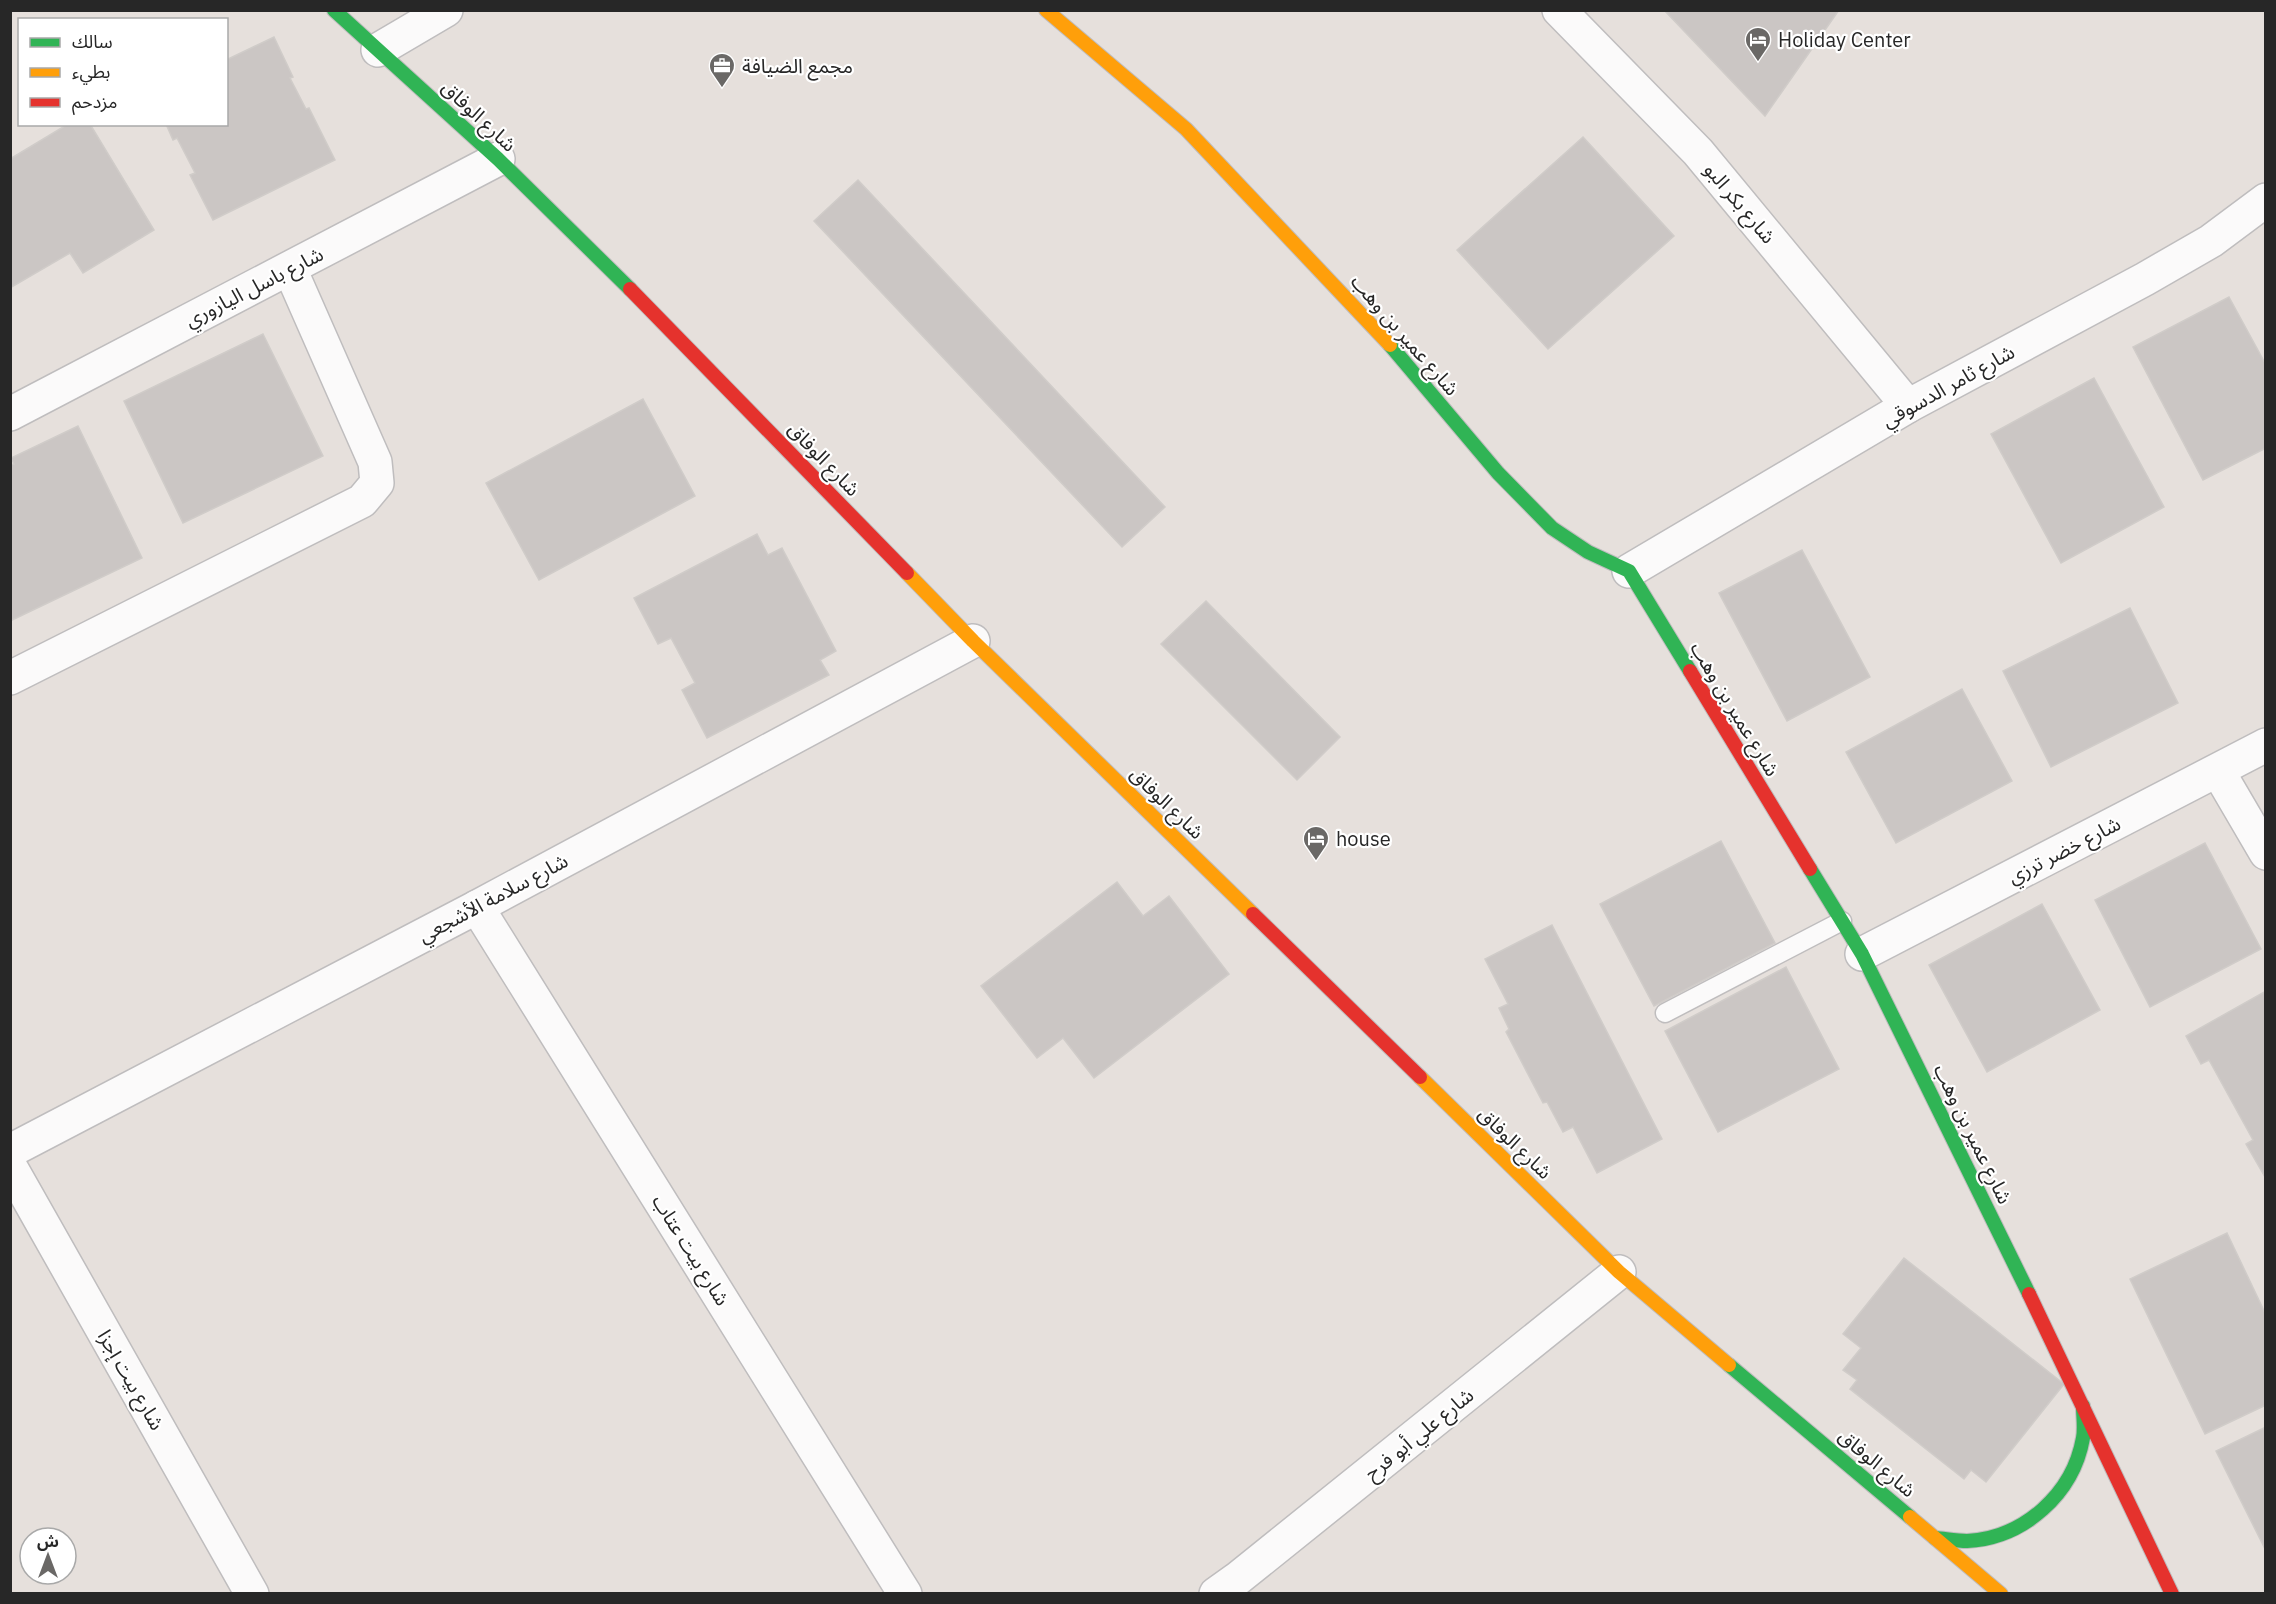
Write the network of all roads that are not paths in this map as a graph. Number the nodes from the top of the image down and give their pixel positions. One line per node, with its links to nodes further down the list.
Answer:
1 (334, 10): 5 (street, شارع الوفاق)
2 (446, 10): 5 (street)
3 (1047, 10): 11 (street, شارع عمير بن وهب)
4 (1559, 10): 9 (street, شارع بكر البو)
5 (378, 50): 6 (street, شارع الوفاق)
6 (498, 159): 8 (street, شارع باسل اليازوري); 12 (street, شارع الوفاق)
7 (2265, 200): 9 (street, شارع ثامر الدسوقي)
8 (290, 269): 10 (street, شارع باسل اليازوري); 13 (street)
9 (1908, 406): 11 (street, شارع ثامر الدسوقي)
10 (10, 414)
11 (1629, 572): 18 (street, شارع عمير بن وهب)
12 (973, 641): 17 (street, شارع سلامة الأشجعي); 23 (street, شارع الوفاق)
13 (10, 678)
14 (2265, 746): 15 (street, شارع خضر ترزي)
15 (2218, 771): 16 (street); 19 (street, شارع خضر ترزي)
16 (2265, 853)
17 (477, 907): 21 (street, شارع سلامة الأشجعي); 27 (street, شارع بيت عتاب)
18 (1842, 921): 19 (street, شارع عمير بن وهب); 20 (lane)
19 (1862, 954): 24 (street, شارع عمير بن وهب)
20 (1665, 1013)
21 (10, 1151)
22 (10, 1166): 26 (street, شارع بيت إجزا)
23 (1619, 1272): 25 (street, شارع الوفاق); 28 (street, شارع علي أبو فرح)
24 (2083, 1404): 25 (street); 30 (street, شارع عمير بن وهب)
25 (1935, 1538): 29 (street, شارع الوفاق)
26 (252, 1593)
27 (905, 1593)
28 (1216, 1593)
29 (2001, 1593)
30 (2172, 1593)

